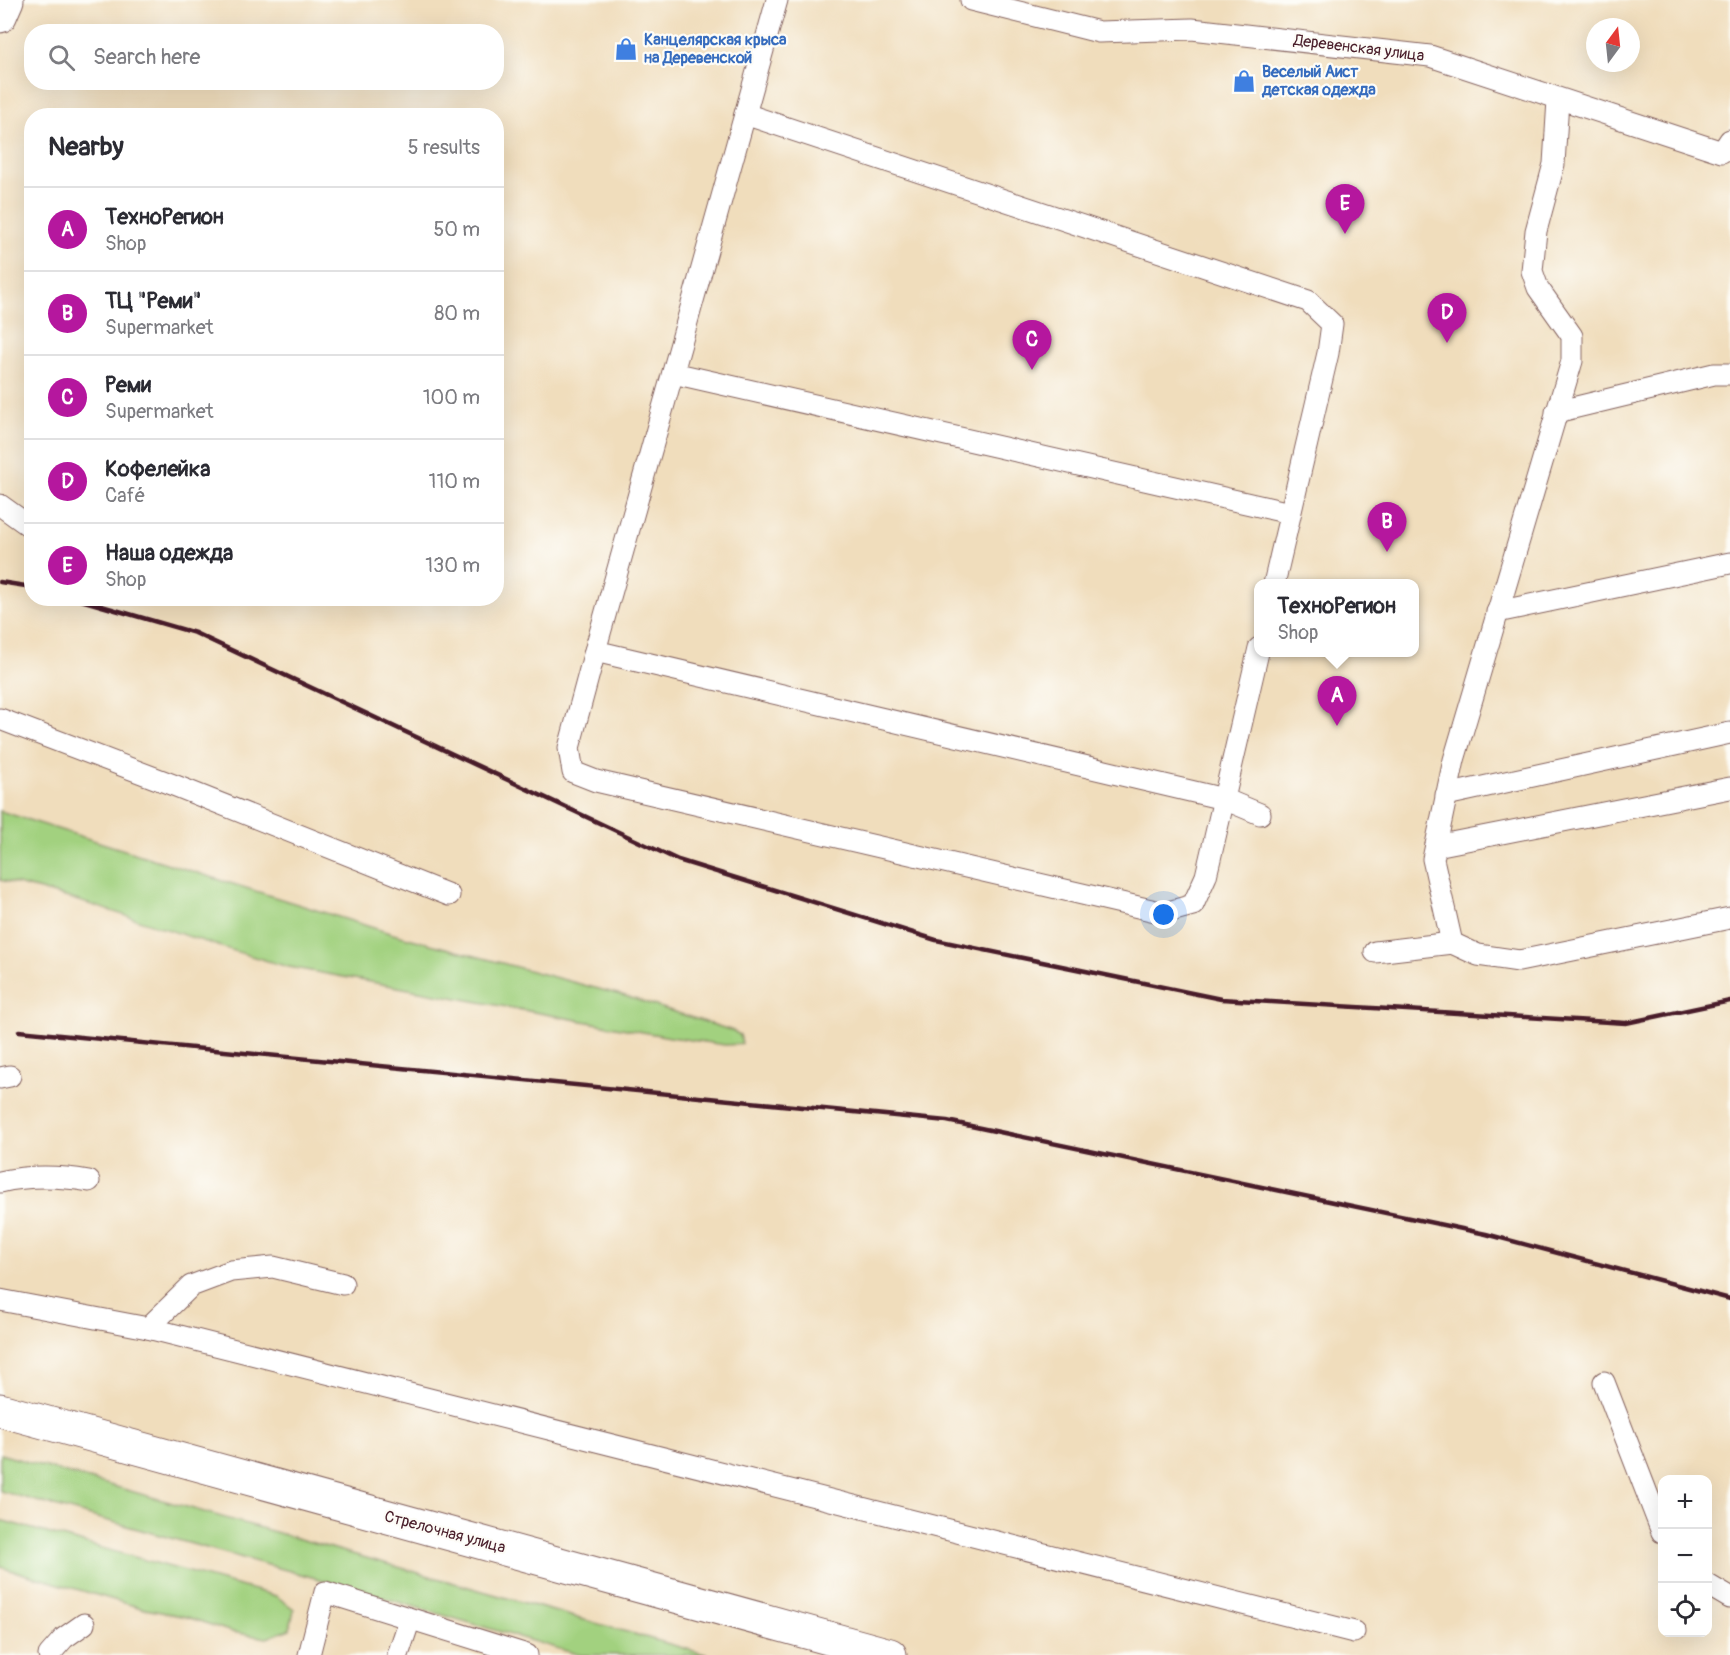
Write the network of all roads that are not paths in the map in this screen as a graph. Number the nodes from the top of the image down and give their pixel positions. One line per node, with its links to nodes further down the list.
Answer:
1 (7, 0): 4 (main road)
2 (777, 0): 6 (lane)
3 (971, 0): 5 (lane, Деревенская улица)
4 (0, 16)
5 (1558, 100): 7 (lane, Деревенская улица); 10 (lane)
6 (745, 114): 8 (lane); 12 (lane)
7 (1727, 149)
8 (673, 374): 12 (lane); 17 (lane)
9 (1730, 374): 10 (lane)
10 (1556, 412): 16 (lane)
11 (0, 505): 13 (lane)
12 (1290, 513): 15 (lane)
13 (24, 522)
14 (1730, 563): 16 (lane)
15 (1275, 579)
16 (1497, 612): 22 (lane)
17 (595, 651): 23 (lane); 23 (lane)
18 (1257, 657): 23 (lane)
19 (0, 719): 26 (lane)
20 (1730, 733): 22 (lane)
21 (1730, 788): 25 (lane)
22 (1446, 795): 25 (lane)
23 (1224, 799): 24 (lane)
24 (1260, 814)
25 (1436, 846): 28 (lane)
26 (449, 896)
27 (1730, 918): 28 (lane)
28 (1452, 944): 29 (lane)
29 (1375, 952)
30 (89, 1181): 31 (lane)
31 (0, 1182)
32 (343, 1284): 34 (lane)
33 (0, 1300): 34 (lane)
34 (148, 1328): 42 (lane)
35 (1604, 1382): 37 (lane)
36 (0, 1410): 47 (main road, Стрелочная улица)
37 (1661, 1529)
38 (1712, 1588): 39 (lane)
39 (1730, 1598)
40 (410, 1619): 44 (lane); 45 (lane); 46 (lane)
41 (84, 1624): 43 (lane)
42 (1354, 1632)
43 (49, 1655)
44 (309, 1655)
45 (398, 1655)
46 (527, 1655)
47 (890, 1655)

